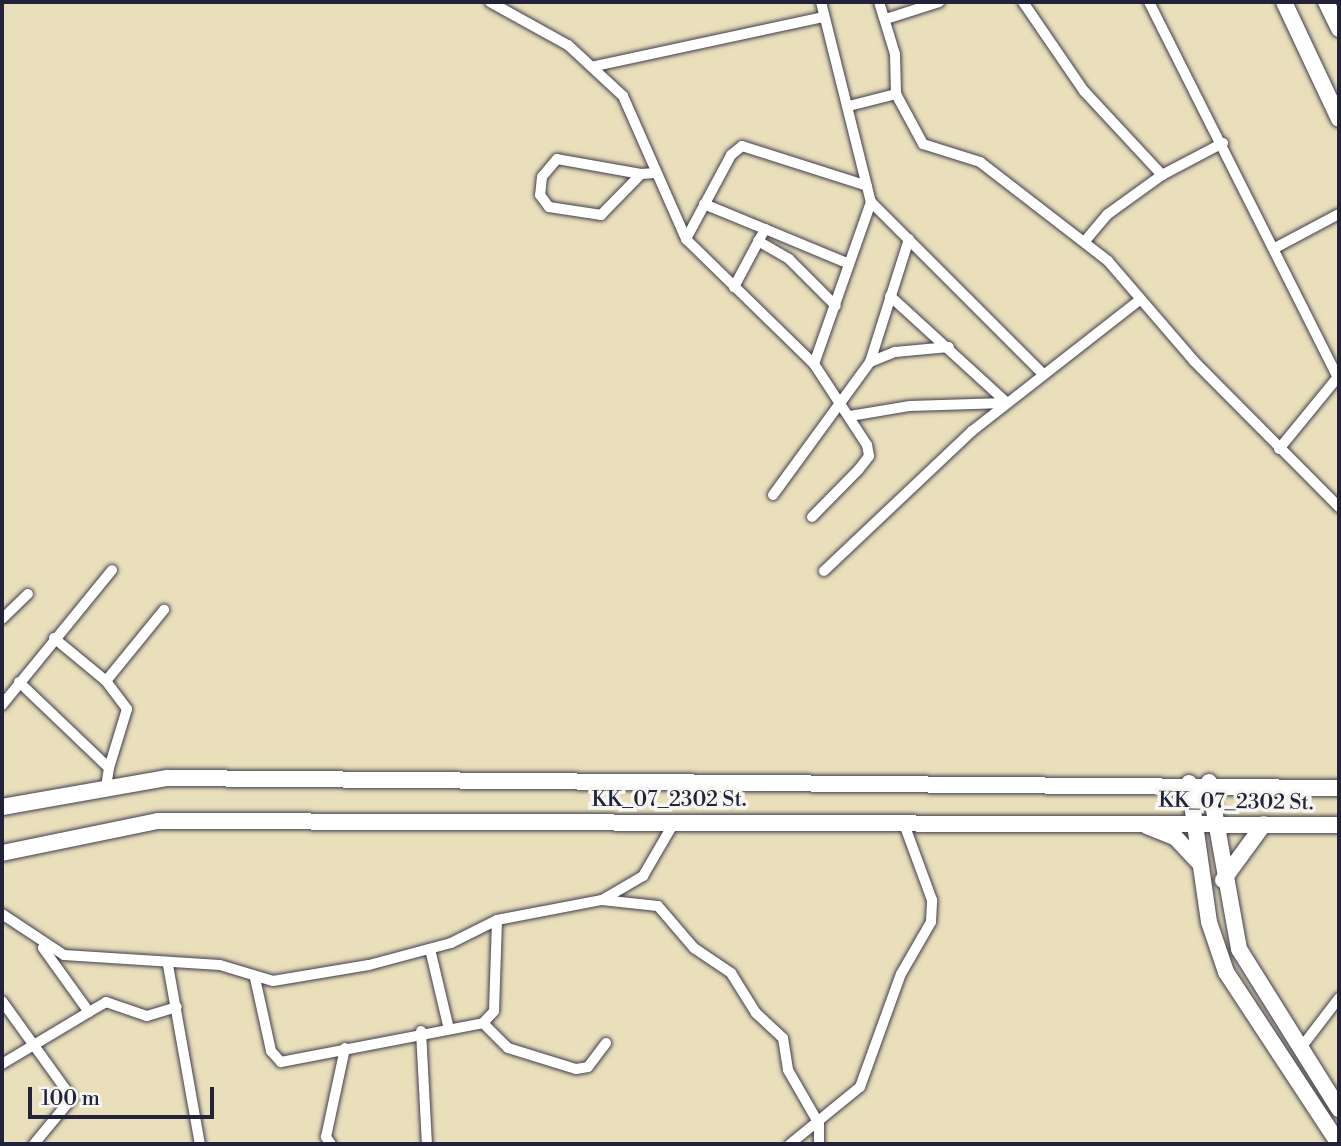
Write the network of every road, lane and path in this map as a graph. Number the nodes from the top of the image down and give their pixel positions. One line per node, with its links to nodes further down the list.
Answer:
1 (490, 2): 12 (street)
2 (821, 2): 9 (street)
3 (879, 2): 10 (street)
4 (939, 2): 10 (street)
5 (1023, 2): 19 (street)
6 (1149, 2): 16 (street)
7 (1284, 2): 15 (main road)
8 (1326, 2): 11 (main road)
9 (824, 17): 12 (street); 14 (street)
10 (886, 19): 13 (street)
11 (1339, 29)
12 (595, 66): 17 (street)
13 (896, 94): 14 (street); 28 (street)
14 (849, 106): 20 (street)
15 (1339, 119)
16 (1223, 143): 19 (street); 29 (street)
17 (655, 173): 18 (street); 25 (street)
18 (640, 174): 18 (street)
19 (1162, 174): 28 (street)
20 (867, 186): 21 (street); 22 (street)
21 (871, 202): 26 (street); 30 (street)
22 (704, 204): 24 (street); 25 (street)
23 (1339, 214): 29 (street)
24 (765, 229): 27 (street); 30 (street)
25 (686, 239): 31 (street)
26 (909, 239): 32 (street); 38 (street)
27 (758, 241): 31 (street); 34 (street)
28 (1085, 241): 33 (street)
29 (1275, 248): 39 (street)
30 (849, 264): 34 (street)
31 (734, 287): 37 (street)
32 (890, 296): 35 (street); 36 (street)
33 (1142, 299): 38 (street); 43 (street)
34 (836, 306): 37 (street)
35 (949, 347): 36 (street); 40 (street)
36 (870, 362): 41 (street)
37 (814, 364): 41 (street)
38 (1042, 373): 40 (street)
39 (1339, 378): 43 (street)
40 (1006, 402): 42 (street); 48 (street)
41 (844, 405): 42 (street); 44 (street)
42 (850, 416): 46 (street)
43 (1279, 449): 45 (street)
44 (774, 495)
45 (1339, 507)
46 (812, 517)
47 (112, 569): 52 (street)
48 (824, 572)
49 (28, 593): 51 (street)
50 (164, 610): 53 (street)
51 (2, 619)
52 (54, 638): 53 (street); 54 (street)
53 (106, 681): 56 (street)
54 (19, 682): 55 (street); 56 (street)
55 (2, 705)
56 (109, 768): 59 (street)
57 (1209, 782): 58 (main road, KK_07_2302 St.); 60 (main road, KK_07_2302 St.); 64 (main road)
58 (1189, 783): 59 (main road, KK_07_2302 St.); 66 (main road)
59 (106, 786): 61 (main road, KK_07_2302 St.)
60 (1339, 788)
61 (2, 807)
62 (675, 821): 65 (main road, KK_07_2302 St.); 69 (main road, KK_07_2302 St.); 72 (street)
63 (1131, 821): 65 (main road, KK_07_2302 St.); 66 (main road, KK_07_2302 St.); 70 (main road)
64 (1215, 823): 66 (main road, KK_07_2302 St.); 67 (main road, KK_07_2302 St.); 71 (main road)
65 (904, 824): 94 (street)
66 (1193, 824): 70 (main road)
67 (1264, 824): 68 (main road, KK_07_2302 St.); 71 (main road)
68 (1339, 825)
69 (2, 853)
70 (1201, 866): 92 (main road)
71 (1223, 880): 89 (main road)
72 (602, 900): 74 (street); 94 (street)
73 (2, 914): 75 (street)
74 (497, 920): 76 (street); 83 (street)
75 (40, 944): 77 (street); 82 (street)
76 (430, 949): 78 (street); 84 (street)
77 (168, 965): 78 (street); 81 (street)
78 (255, 978): 88 (street)
79 (1339, 998): 89 (street)
80 (2, 1001): 86 (street)
81 (177, 1007): 82 (street); 96 (street)
82 (89, 1012): 86 (street)
83 (483, 1023): 84 (street); 87 (street)
84 (449, 1025): 85 (street)
85 (421, 1031): 88 (street); 98 (street)
86 (31, 1043): 90 (street); 95 (street)
87 (606, 1043)
88 (345, 1048): 97 (street)
89 (1300, 1049): 91 (main road)
90 (2, 1064)
91 (1317, 1073): 92 (main road); 93 (main road)
92 (1298, 1081): 101 (main road)
93 (1339, 1109)
94 (819, 1125): 99 (street); 100 (street)
95 (34, 1144)
96 (200, 1144)
97 (331, 1144)
98 (426, 1144)
99 (790, 1144)
100 (819, 1144)
101 (1339, 1144)

